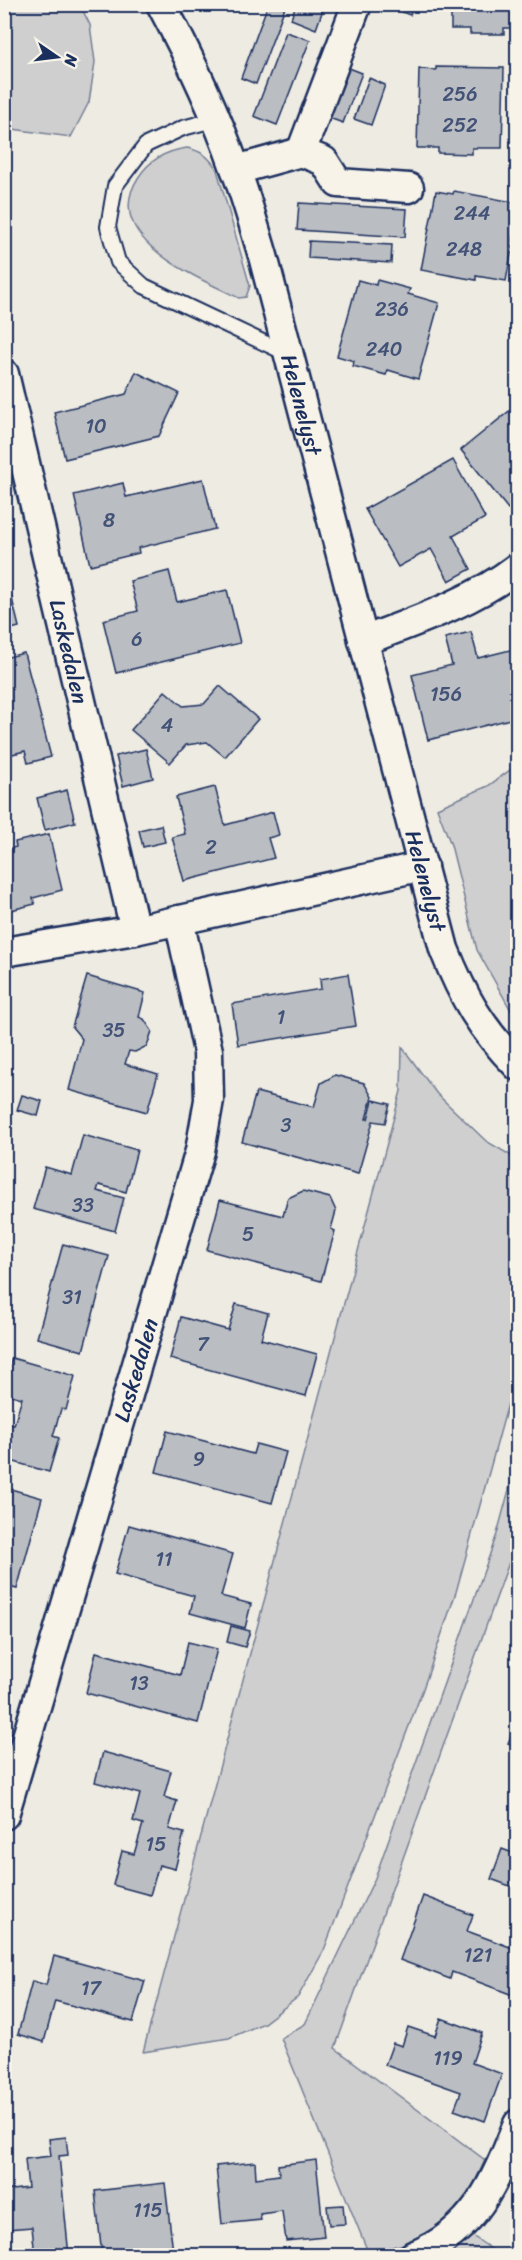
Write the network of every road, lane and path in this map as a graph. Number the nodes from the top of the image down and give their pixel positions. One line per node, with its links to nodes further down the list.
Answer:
1 (161, 4): 3 (street, Helenelyst)
2 (357, 4): 4 (street)
3 (217, 119): 5 (street, Helenelyst); 7 (lane)
4 (301, 152): 5 (street); 6 (street)
5 (236, 170): 7 (street, Helenelyst)
6 (409, 188)
7 (290, 355): 10 (street, Helenelyst)
8 (4, 374): 13 (street, Laskedalen)
9 (518, 567): 10 (street)
10 (363, 641): 11 (street, Helenelyst)
11 (423, 866): 12 (street); 15 (street, Helenelyst)
12 (178, 920): 13 (street); 16 (street, Laskedalen)
13 (135, 930): 14 (street)
14 (4, 952)
15 (518, 1066)
16 (4, 1815)
17 (518, 2124): 18 (street)
18 (412, 2256)

